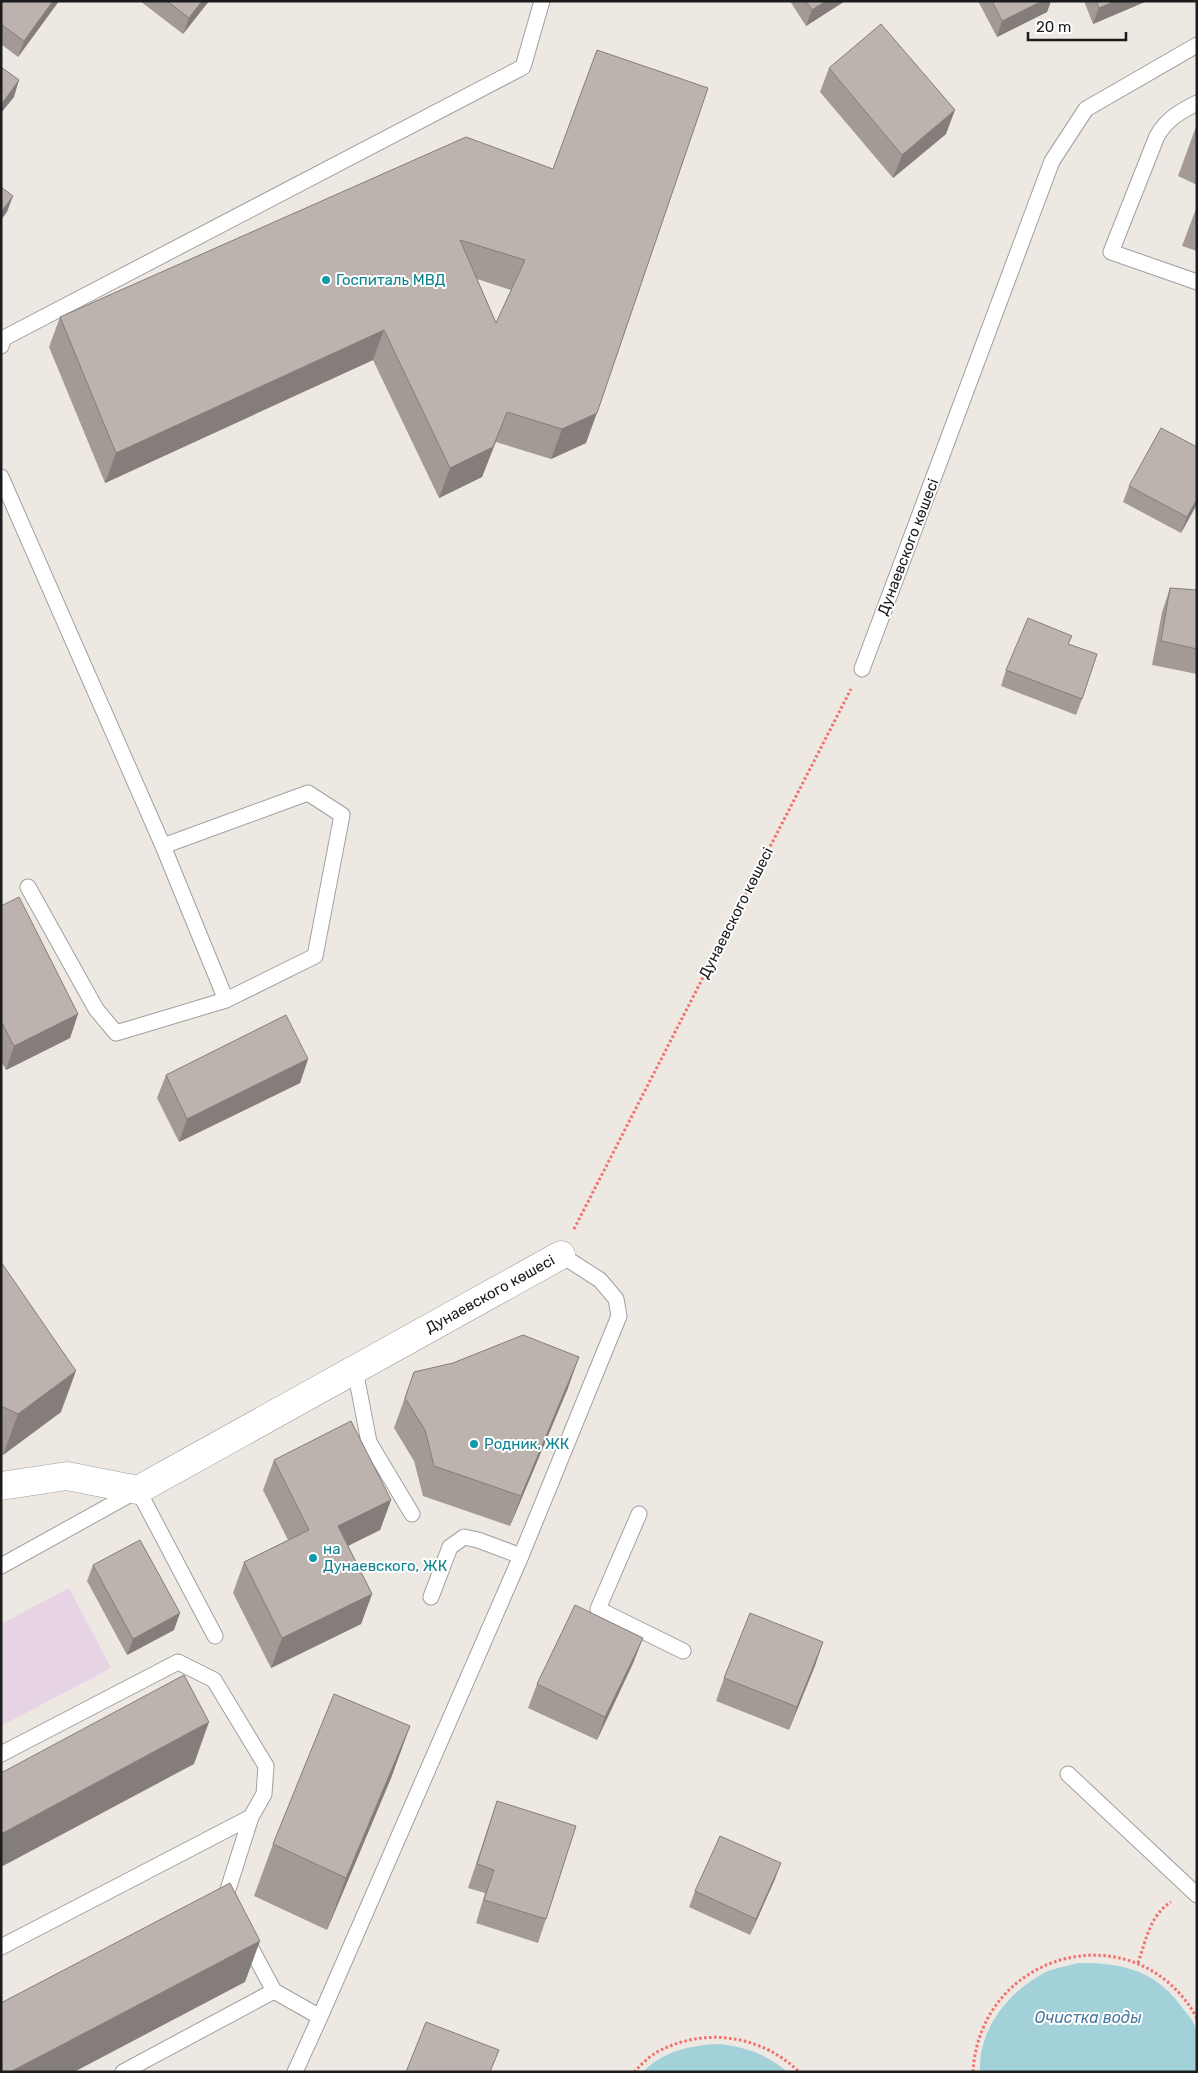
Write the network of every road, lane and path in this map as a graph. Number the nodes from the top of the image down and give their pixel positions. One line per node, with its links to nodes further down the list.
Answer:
1 (542, 1): 5 (lane)
2 (1197, 45): 7 (lane, Дунаевского көшесі)
3 (1197, 103): 4 (lane)
4 (1197, 282)
5 (1, 346)
6 (1, 477): 8 (lane)
7 (862, 669): 11 (path, Дунаевского көшесі)
8 (163, 846): 10 (lane); 10 (lane)
9 (28, 887): 10 (lane)
10 (226, 1000)
11 (561, 1255): 12 (street, Дунаевского көшесі); 17 (lane)
12 (356, 1370): 14 (street, Дунаевского көшесі); 15 (lane)
13 (1, 1486): 14 (street)
14 (138, 1490): 18 (lane); 20 (lane)
15 (412, 1514)
16 (639, 1514): 21 (lane)
17 (520, 1556): 19 (lane); 31 (lane)
18 (1, 1566)
19 (430, 1597)
20 (215, 1636)
21 (683, 1650)
22 (1, 1754): 24 (lane)
23 (1068, 1774): 25 (lane)
24 (251, 1817): 26 (lane); 28 (lane)
25 (1194, 1892): 29 (path)
26 (225, 1901): 27 (lane); 30 (lane)
27 (208, 1910)
28 (1, 1947)
29 (1138, 1963): 32 (path); 37 (path)
30 (274, 1991): 31 (lane); 33 (lane)
31 (320, 2017): 34 (lane)
32 (1197, 2018)
33 (123, 2072)
34 (295, 2072)
35 (634, 2072): 36 (path)
36 (799, 2072)
37 (973, 2072)

